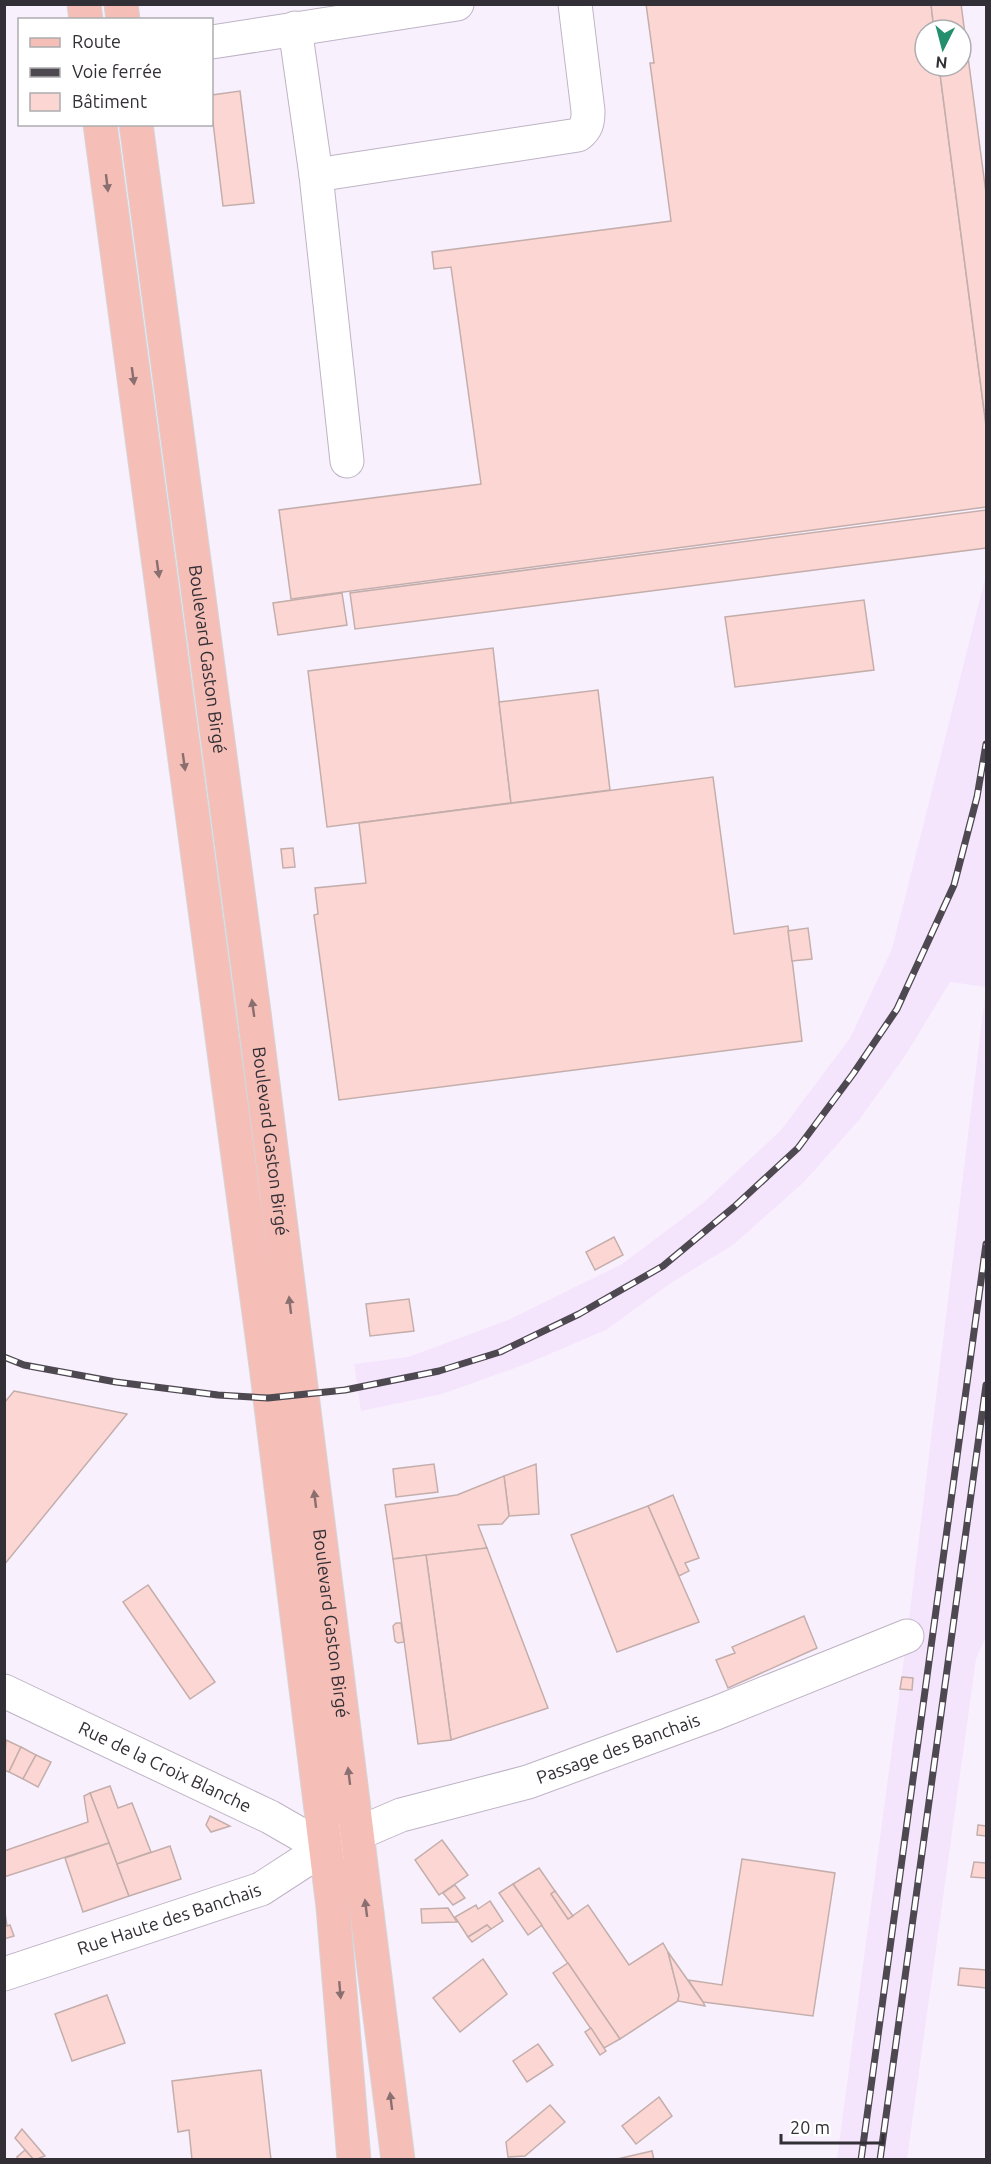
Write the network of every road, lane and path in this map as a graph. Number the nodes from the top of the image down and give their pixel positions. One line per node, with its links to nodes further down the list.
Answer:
1 (457, 4): 3 (street)
2 (575, 4): 7 (street)
3 (295, 28): 4 (street); 7 (street)
4 (213, 42)
5 (100, 126): 12 (main road, Boulevard Gaston Birgé, one-way to 12)
6 (136, 126): 11 (main road, Boulevard Gaston Birgé, one-way to 6)
7 (316, 175): 8 (street)
8 (347, 461)
9 (908, 1636): 11 (street, Passage des Banchais)
10 (4, 1691): 12 (street, Rue de la Croix Blanche)
11 (357, 1834): 12 (street, Passage des Banchais); 15 (main road, Boulevard Gaston Birgé, one-way to 11)
12 (324, 1848): 13 (street, Rue Haute des Banchais); 14 (main road, Boulevard Gaston Birgé, one-way to 14)
13 (4, 1974)
14 (354, 2160)
15 (398, 2160)

